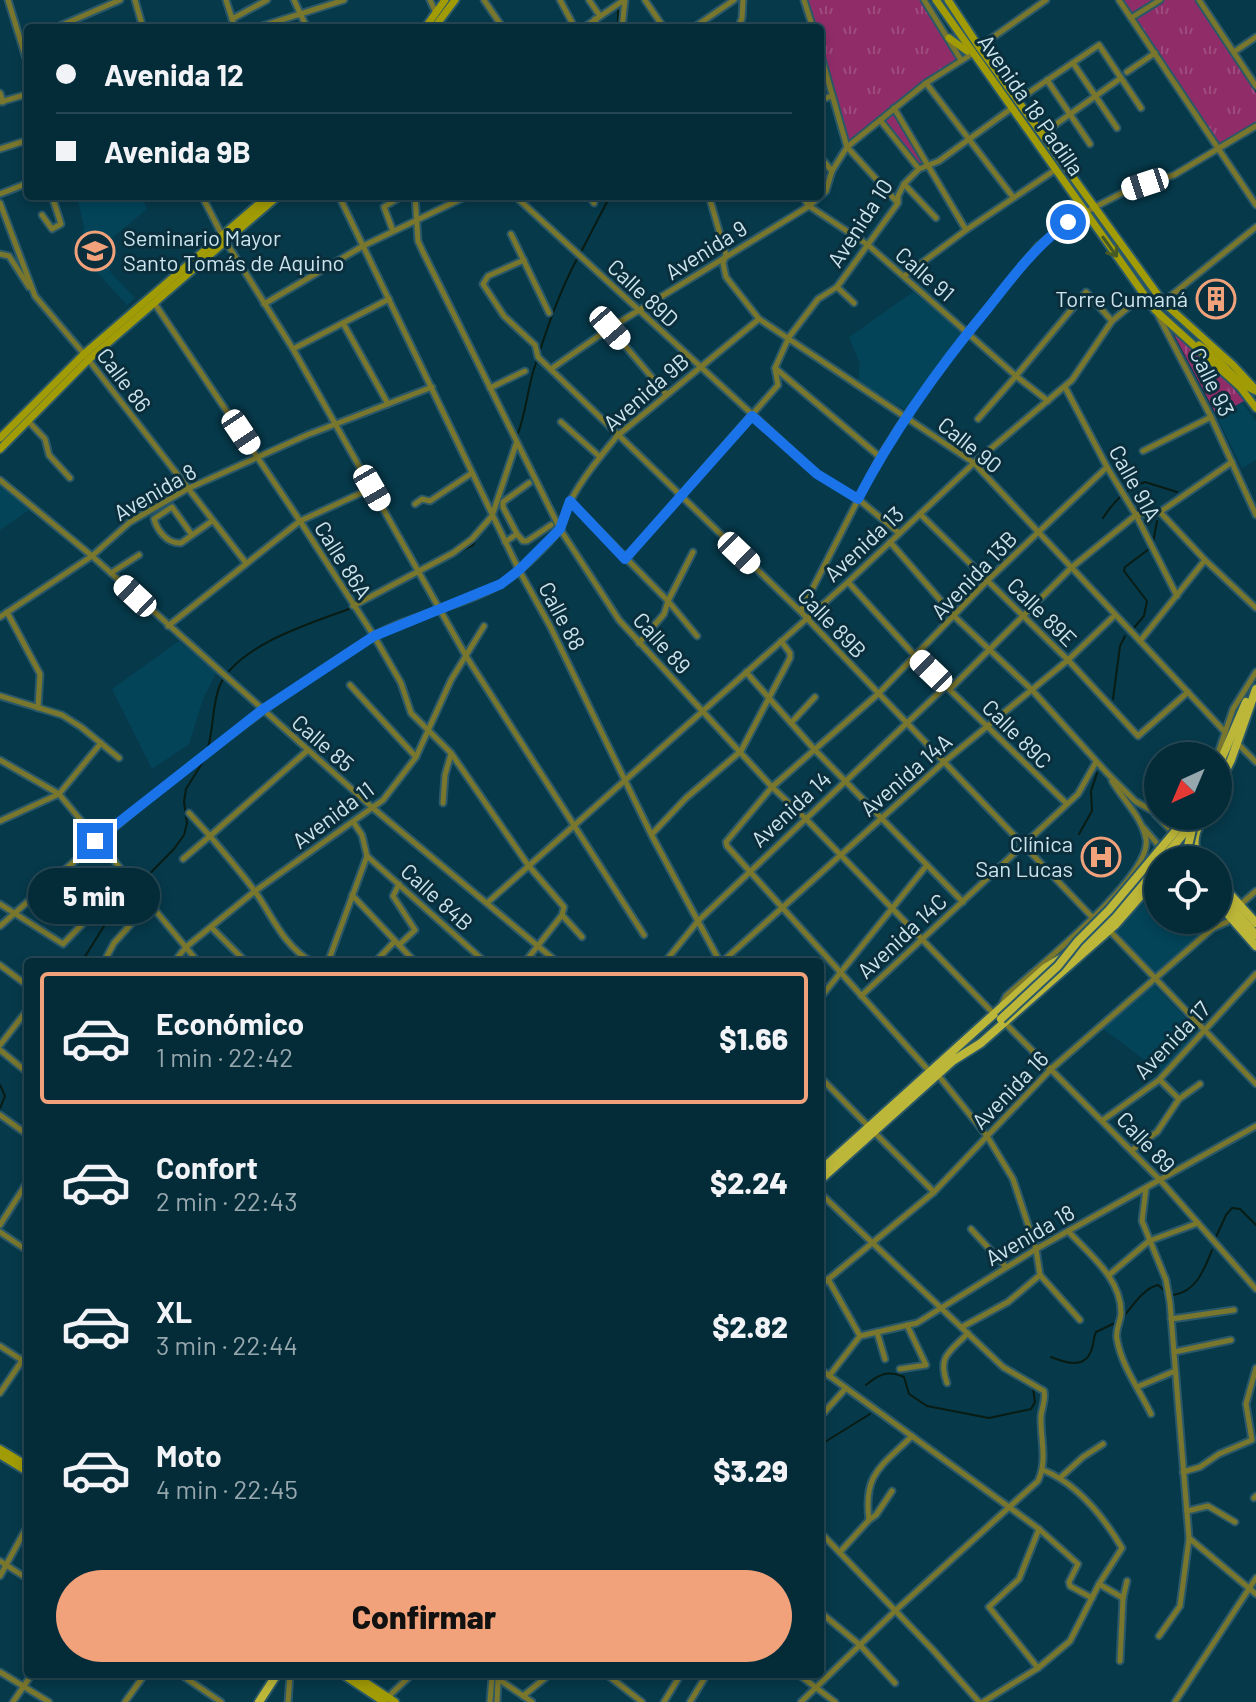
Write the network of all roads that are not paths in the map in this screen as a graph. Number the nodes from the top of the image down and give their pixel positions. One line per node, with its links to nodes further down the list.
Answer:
1 (8, 0): 51 (street)
2 (120, 0): 33 (street)
3 (135, 0): 34 (street)
4 (226, 0): 32 (street)
5 (267, 0): 32 (street)
6 (294, 0): 29 (street)
7 (344, 0): 29 (street)
8 (430, 0): 28 (street)
9 (445, 0): 28 (street)
10 (455, 0): 39 (street)
11 (484, 0): 40 (street)
12 (560, 0): 41 (street)
13 (589, 0): 30 (street)
14 (624, 0): 30 (street); 44 (street)
15 (645, 0): 45 (street)
16 (734, 0): 46 (street)
17 (743, 0): 47 (street)
18 (804, 0): 48 (street)
19 (924, 0): 50 (street)
20 (936, 0): 55 (street, Avenida 18 Padilla)
21 (948, 0): 52 (street, Avenida 18 Padilla)
22 (1030, 0): 27 (street)
23 (1046, 0): 27 (street)
24 (1119, 0): 31 (street)
25 (1160, 0): 31 (street)
26 (1199, 0): 53 (street)
27 (1035, 8): 52 (street)
28 (436, 13): 38 (street)
29 (301, 15): 36 (street); 37 (street)
30 (597, 18): 42 (street); 43 (street)
31 (1131, 18): 54 (street)
32 (232, 19): 35 (street)
33 (64, 24)
34 (142, 24)
35 (234, 24)
36 (270, 24)
37 (305, 24)
38 (428, 24)
39 (437, 24)
40 (500, 24)
41 (573, 24)
42 (589, 24)
43 (597, 24)
44 (622, 24)
45 (661, 24)
46 (699, 24)
47 (740, 24)
48 (812, 24)
49 (1256, 37): 53 (street)
50 (949, 38): 55 (street); 56 (street)
51 (24, 39)
52 (979, 47): 69 (street, Avenida 18 Padilla)
53 (1234, 52): 63 (street)
54 (1155, 53): 59 (street); 84 (street)
55 (972, 54): 56 (street, Avenida 9); 72 (street, Avenida 18 Padilla)
56 (961, 60): 62 (street, Avenida 9)
57 (1073, 63): 60 (street); 61 (street); 67 (street)
58 (824, 67): 66 (street)
59 (1127, 72)
60 (1121, 78): 67 (street); 73 (street)
61 (1047, 80): 69 (street); 74 (street)
62 (926, 83): 71 (street, Avenida 9); 79 (street)
63 (1256, 86)
64 (0, 93): 70 (street)
65 (24, 95): 70 (street)
66 (832, 96): 68 (street); 82 (street)
67 (1096, 96): 74 (street); 77 (street)
68 (824, 99)
69 (1018, 100): 78 (street, Avenida 18 Padilla)
70 (1, 102)
71 (894, 108): 75 (street, Avenida 9); 86 (street)
72 (1012, 108): 78 (street); 79 (street, Avenida 10); 88 (street, Avenida 18 Padilla)
73 (1141, 108)
74 (1070, 114): 78 (street); 81 (street)
75 (880, 120): 82 (street, Avenida 9); 87 (street)
76 (1256, 126): 84 (street)
77 (1117, 128)
78 (1042, 134): 113 (street, Avenida 18 Padilla)
79 (969, 140): 86 (street, Avenida 10); 94 (street)
80 (24, 141): 83 (street)
81 (1090, 144)
82 (847, 147): 89 (street, Avenida 9); 110 (street)
83 (0, 149)
84 (1219, 149): 111 (street); 113 (street)
85 (824, 162): 89 (street)
86 (929, 166): 87 (street, Avenida 10); 119 (street)
87 (919, 169): 90 (street, Avenida 10)
88 (1055, 170): 94 (street); 114 (street, Avenida 18 Padilla)
89 (832, 171): 92 (street, Avenida 9)
90 (904, 184): 110 (street, Avenida 10); 117 (street)
91 (24, 185): 93 (street)
92 (824, 193)
93 (0, 194)
94 (1013, 197): 119 (street)
95 (53, 200): 115 (street)
96 (204, 200): 122 (street)
97 (264, 200): 122 (street)
98 (273, 200): 122 (street)
99 (341, 200): 124 (street, Calle 88)
100 (394, 200): 120 (street)
101 (416, 200): 116 (street, Calle 89)
102 (458, 200): 116 (street)
103 (519, 200): 138 (street, Calle 89D)
104 (592, 200): 109 (street)
105 (710, 200): 126 (street, Calle 90)
106 (805, 200): 112 (street, Calle 91)
107 (816, 200): 112 (street, Avenida 9)
108 (0, 203): 131 (street, Calle 86)
109 (594, 203)
110 (898, 203): 123 (street, Avenida 10)
111 (1256, 205)
112 (809, 206): 123 (street, Calle 91); 126 (street, Avenida 9)
113 (1095, 207): 114 (street); 133 (street, Avenida 18 Padilla)
114 (1085, 213): 130 (street, Avenida 18 Padilla, one-way to 130); 144 (street)
115 (42, 215)
116 (418, 218): 120 (street); 156 (street, Calle 89)
117 (936, 218)
118 (1256, 227): 133 (street)
119 (966, 230): 128 (street)
120 (393, 231): 124 (street)
121 (511, 234): 127 (street)
122 (224, 240): 135 (street); 136 (street); 148 (street)
123 (868, 245): 128 (street, Calle 91); 129 (street, Avenida 10)
124 (363, 246): 132 (street, Calle 88); 136 (street)
125 (0, 254): 131 (street)
126 (726, 255): 138 (street, Avenida 9); 140 (street, Calle 90)
127 (524, 260): 139 (street); 151 (street, Calle 89B)
128 (904, 276): 144 (street, Calle 91)
129 (837, 287): 134 (street); 145 (street, Avenida 10)
130 (1144, 294): 137 (street, Avenida 18 Padilla); 141 (street)
131 (35, 296): 148 (street, Calle 86)
132 (389, 299): 142 (street); 154 (street, Calle 88)
133 (1163, 302): 157 (street, Avenida 18 Padilla)
134 (854, 303)
135 (155, 304): 148 (street); 174 (street, Calle 86A)
136 (264, 304): 147 (street)
137 (1155, 310): 146 (street, Avenida 18 Padilla); 164 (street, Calle 93)
138 (639, 311): 143 (street, Avenida 9); 149 (street, Calle 89D)
139 (549, 313)
140 (759, 319): 145 (street, Calle 90); 149 (street, Avenida 9B)
141 (1112, 321): 153 (street); 155 (street)
142 (343, 323): 147 (street); 160 (street)
143 (610, 328): 151 (street, Avenida 9); 158 (street)
144 (967, 333): 153 (street, Calle 91); 163 (street)
145 (789, 337): 150 (street, Avenida 10); 163 (street, Calle 90)
146 (1190, 341): 157 (street); 161 (street, Avenida 18 Padilla)
147 (293, 349): 168 (street)
148 (86, 357): 166 (street); 170 (street); 185 (street, Calle 86)
149 (699, 367): 158 (street, Avenida 9B); 162 (street, Calle 89D)
150 (775, 368): 162 (street); 176 (street)
151 (551, 369): 169 (street, Calle 89B)
152 (525, 371): 156 (street)
153 (1016, 376): 159 (street, Calle 91); 165 (street)
154 (432, 387): 160 (street, Avenida 8); 180 (street, Calle 88)
155 (1065, 387): 159 (street); 179 (street, Calle 91A)
156 (490, 388): 171 (street, Calle 89)
157 (1256, 390)
158 (666, 394): 169 (street, Avenida 9B)
159 (1048, 401): 178 (street, Avenida 13)
160 (388, 404): 168 (street, Avenida 8)
161 (1256, 408)
162 (752, 416): 186 (street); 187 (street, Calle 89D)
163 (906, 416): 176 (street); 178 (street, Calle 90)
164 (1211, 417): 173 (street); 177 (street, Calle 93)
165 (978, 419)
166 (28, 421): 172 (street); 181 (street)
167 (561, 422): 175 (street)
168 (335, 424): 174 (street, Avenida 8); 184 (street)
169 (617, 436): 175 (street, Avenida 9B); 186 (street, Calle 89B)
170 (0, 438)
171 (517, 444): 194 (street); 198 (street, Calle 89)
172 (0, 449)
173 (1143, 451)
174 (258, 456): 185 (street, Avenida 8); 196 (street, Calle 86A)
175 (600, 457): 188 (street, Avenida 9B)
176 (880, 457): 187 (street)
177 (1232, 462): 190 (street); 193 (street, Calle 93)
178 (974, 463): 191 (street, Avenida 13); 199 (street, Calle 90)
179 (1107, 467): 192 (street, Calle 91A); 199 (street, Avenida 13B)
180 (472, 473): 189 (street); 194 (street, Calle 88)
181 (70, 478)
182 (0, 480): 207 (street, Calle 85)
183 (529, 483): 201 (street)
184 (372, 488): 196 (street); 212 (street)
185 (187, 489): 195 (street, Calle 86); 207 (street, Avenida 8)
186 (680, 497): 208 (street); 223 (street, Calle 89B)
187 (858, 499): 200 (street, Calle 89D); 223 (street)
188 (570, 501): 198 (street, Avenida 9B); 208 (street)
189 (415, 504)
190 (1160, 512): 192 (street); 209 (street)
191 (920, 514): 200 (street, Avenida 13); 215 (street, Calle 89E)
192 (1136, 515): 211 (street, Avenida 14); 217 (street, Calle 91A)
193 (1256, 515)
194 (492, 516): 203 (street, Calle 88); 212 (street)
195 (212, 521): 202 (street); 210 (street, Calle 86)
196 (300, 521): 210 (street); 219 (street, Calle 86A)
197 (551, 525): 201 (street)
198 (560, 529): 213 (street, Avenida 9B); 236 (street, Calle 89)
199 (1039, 532): 211 (street, Calle 90); 215 (street, Avenida 13B)
200 (899, 533): 204 (street, Avenida 13)
201 (517, 534): 203 (street)
202 (192, 535): 202 (street)
203 (505, 542): 213 (street, Calle 88)
204 (890, 542): 216 (street, Avenida 13); 227 (street)
205 (693, 552): 218 (street)
206 (139, 555): 214 (street)
207 (92, 556): 214 (street, Calle 85); 222 (street, Avenida 8)
208 (625, 559): 218 (street)
209 (1205, 560): 217 (street); 220 (street)
210 (246, 563): 230 (street)
211 (1072, 567): 224 (street, Avenida 14); 225 (street, Calle 90)
212 (419, 570): 219 (street); 221 (street)
213 (519, 570): 221 (street, Avenida 9B); 278 (street, Calle 88)
214 (111, 573): 230 (street, Calle 85)
215 (988, 580): 224 (street, Calle 89E); 227 (street, Avenida 13B)
216 (848, 582): 228 (street, Avenida 13); 239 (street, Calle 89C)
217 (1177, 596): 235 (street)
218 (668, 601): 233 (street); 236 (street)
219 (353, 606): 232 (street, Calle 86A)
220 (1256, 608)
221 (439, 609): 232 (street, Avenida 9B); 238 (street)
222 (7, 612): 226 (street, Avenida 8); 253 (street)
223 (801, 612): 228 (street, Calle 89B); 229 (street)
224 (1023, 615): 237 (street, Avenida 14); 240 (street, Calle 89E)
225 (1114, 616): 235 (street, Calle 90); 240 (street, Avenida 14A)
226 (0, 617)
227 (955, 617): 237 (street); 239 (street, Avenida 13B)
228 (806, 619): 229 (street, Avenida 13); 248 (street, Calle 89B)
229 (798, 625): 234 (street, Avenida 13)
230 (168, 626): 254 (street, Calle 85)
231 (484, 626): 238 (street, Avenida 11)
232 (374, 636): 254 (street, Avenida 9B); 259 (street, Calle 86A)
233 (697, 636)
234 (781, 641): 241 (street, Avenida 13); 251 (street)
235 (1140, 641): 247 (street, Calle 90)
236 (639, 643): 255 (street, Calle 89)
237 (990, 649): 244 (street, Avenida 14); 246 (street)
238 (466, 656): 259 (street, Avenida 11); 293 (street)
239 (916, 657): 244 (street, Calle 89C); 248 (street, Avenida 13B)
240 (1068, 660): 246 (street, Avenida 14A); 247 (street, Calle 89E)
241 (746, 672): 251 (street); 255 (street, Avenida 13)
242 (1256, 672): 260 (street)
243 (350, 685): 269 (street)
244 (948, 687): 256 (street, Avenida 14); 258 (street, Calle 89C)
245 (1256, 689): 262 (main road); 270 (main road)
246 (1032, 690): 258 (street, Avenida 14A); 274 (street)
247 (1188, 692): 260 (street, Calle 90)
248 (878, 694): 256 (street, Calle 89B); 265 (street, Avenida 13B)
249 (0, 696): 253 (street)
250 (815, 697): 257 (street)
251 (769, 699): 257 (street); 267 (street)
252 (1256, 701): 264 (main road)
253 (38, 708): 263 (street)
254 (262, 710): 266 (street, Calle 85); 298 (street, Avenida 9B)
255 (701, 711): 267 (street, Calle 89); 278 (street, Avenida 13)
256 (907, 722): 273 (street, Calle 89B); 279 (street, Avenida 14)
257 (791, 723): 265 (street)
258 (986, 726): 273 (street, Avenida 14A); 283 (street, Calle 89C)
259 (429, 731): 268 (street, Calle 86A); 269 (street, Avenida 11)
260 (1225, 732): 261 (street)
261 (1222, 742)
262 (1228, 742)
263 (101, 743): 271 (street); 281 (street)
264 (1240, 746): 275 (street); 276 (main road)
265 (814, 749): 279 (street); 280 (street, Avenida 13B)
266 (308, 750): 285 (street, Calle 85); 297 (street)
267 (741, 751): 280 (street, Calle 89); 296 (street)
268 (451, 753): 282 (street); 305 (street, Calle 86A)
269 (416, 757): 285 (street, Avenida 11)
270 (1232, 757)
271 (119, 758)
272 (0, 760): 281 (street)
273 (945, 761): 289 (street, Avenida 14A); 299 (street, Calle 89B)
274 (1096, 762): 277 (street); 283 (street, Avenida 14C)
275 (1256, 762)
276 (1232, 770)
277 (1107, 773): 284 (street); 292 (street)
278 (625, 780): 293 (street, Avenida 13); 296 (street, Calle 88)
279 (844, 781): 288 (street, Avenida 14); 289 (street)
280 (772, 787): 288 (street, Calle 89); 307 (street, Avenida 13B)
281 (59, 794): 290 (street); 298 (street)
282 (443, 803)
283 (1066, 803): 299 (street, Avenida 14C)
284 (1144, 807)
285 (374, 809): 291 (street, Avenida 11); 317 (street, Calle 85)
286 (189, 813): 297 (street)
287 (1144, 816): 292 (street)
288 (805, 818): 302 (street, Calle 89); 307 (street, Avenida 14)
289 (881, 818): 302 (street, Avenida 14A); 306 (street)
290 (0, 821)
291 (354, 823): 303 (street); 312 (street, Avenida 11)
292 (1140, 823): 300 (street); 326 (street)
293 (575, 826): 305 (street, Avenida 13); 335 (street)
294 (1170, 830): 301 (street)
295 (1182, 830): 366 (main road, bridge)
296 (651, 834): 328 (street, Calle 88)
297 (210, 836): 304 (street); 312 (street)
298 (95, 841): 308 (street); 324 (street, Avenida 9B)
299 (1024, 846): 316 (street, Avenida 14C); 326 (street, Calle 89B)
300 (1159, 846)
301 (1184, 846)
302 (840, 855): 321 (street, Avenida 14A); 323 (street, Calle 89)
303 (367, 856): 310 (street, Calle 84B); 314 (street)
304 (183, 859)
305 (528, 865): 317 (street, Avenida 13); 325 (street, Calle 86A)
306 (927, 865): 316 (street); 323 (street)
307 (750, 870): 321 (street); 328 (street, Avenida 14)
308 (127, 878): 319 (street); 324 (street)
309 (1144, 883): 366 (main road)
310 (399, 884): 339 (street); 352 (street, Calle 84B)
311 (1144, 886): 333 (main road)
312 (255, 891): 331 (street, Avenida 11); 348 (street)
313 (1256, 891): 320 (street)
314 (352, 895): 339 (street); 349 (street)
315 (1232, 896): 320 (main road)
316 (963, 902): 338 (street, Avenida 14C)
317 (487, 903): 340 (street, Calle 85)
318 (0, 904): 324 (street)
319 (149, 904): 342 (street); 344 (street)
320 (1240, 905): 329 (main road)
321 (782, 907): 357 (street, Avenida 14A); 359 (street)
322 (1232, 907): 336 (main road)
323 (893, 909): 338 (street, Calle 89); 359 (street)
324 (14, 913): 330 (street, Avenida 9B)
325 (562, 915): 337 (street); 340 (street)
326 (1093, 918): 366 (street)
327 (1232, 919): 341 (main road)
328 (698, 921): 355 (street, Avenida 14); 356 (street, Calle 88)
329 (1256, 923)
330 (0, 926)
331 (211, 927): 342 (street, Avenida 11); 347 (street)
332 (1232, 928): 343 (main road)
333 (1109, 930): 361 (street); 366 (main road)
334 (1206, 934): 361 (street, Avenida 16)
335 (644, 935)
336 (1256, 935)
337 (582, 937)
338 (923, 940): 364 (street, Avenida 14C); 366 (street, Calle 89)
339 (397, 943): 350 (street); 351 (street)
340 (539, 946): 353 (street); 354 (street, Calle 85)
341 (1256, 946)
342 (186, 947): 345 (street, Avenida 11); 346 (street)
343 (1256, 955)
344 (106, 958)
345 (177, 958)
346 (195, 958)
347 (242, 958)
348 (305, 958)
349 (329, 958)
350 (380, 958)
351 (411, 958)
352 (481, 958)
353 (528, 958)
354 (552, 958)
355 (668, 958)
356 (719, 958)
357 (725, 958)
358 (0, 965): 362 (street)
359 (840, 974): 363 (street); 364 (street)
360 (1256, 974): 367 (street, Avenida 17)
361 (1153, 979): 367 (street); 370 (street, Avenida 16)
362 (24, 983)
363 (824, 993)
364 (861, 996): 371 (street)
365 (24, 1015): 368 (street)
366 (1000, 1016): 370 (street, Calle 89); 371 (main road); 371 (main road)
367 (1205, 1031): 372 (street, Avenida 17); 375 (street)
368 (0, 1048): 369 (street)
369 (24, 1069)
370 (1051, 1069): 378 (street, Calle 89); 382 (street, Avenida 16)
371 (934, 1074): 380 (main road); 382 (street)
372 (1159, 1080): 376 (street); 378 (street, Avenida 17)
373 (824, 1081): 380 (street)
374 (1200, 1084): 376 (street)
375 (1256, 1084)
376 (1179, 1099): 383 (street)
377 (0, 1115): 381 (street)
378 (1103, 1120): 383 (street, Calle 89)
379 (1256, 1126): 386 (street, Avenida 18)
380 (872, 1129): 384 (main road); 385 (main road); 389 (street)
381 (24, 1132)
382 (987, 1136): 389 (street, Avenida 16); 399 (street)
383 (1132, 1150): 386 (street, Calle 89)
384 (824, 1168)
385 (824, 1176)
386 (1160, 1180): 388 (street, Avenida 18); 391 (street, Calle 89)
387 (24, 1187): 392 (street)
388 (1146, 1187): 394 (street, Avenida 18); 396 (street)
389 (934, 1192): 397 (street, Avenida 16)
390 (824, 1197): 397 (street)
391 (1198, 1223): 396 (street); 405 (street, Calle 89)
392 (0, 1225)
393 (971, 1229): 400 (street)
394 (1068, 1231): 399 (street, Avenida 18); 402 (street)
395 (0, 1232): 398 (street)
396 (1149, 1241): 402 (street); 408 (street)
397 (874, 1243): 403 (street, Avenida 16); 406 (street)
398 (24, 1248)
399 (1036, 1249): 400 (street, Avenida 18); 401 (street)
400 (1006, 1267): 406 (street, Avenida 18)
401 (1040, 1275): 409 (street); 411 (street)
402 (1109, 1275): 427 (street)
403 (828, 1279): 404 (street, Avenida 16); 414 (street)
404 (824, 1282)
405 (1256, 1289)
406 (940, 1307): 410 (street, Avenida 18); 411 (street)
407 (1234, 1310): 408 (street)
408 (1171, 1319): 417 (street)
409 (1080, 1320)
410 (907, 1325): 412 (street, Avenida 18); 422 (street)
411 (961, 1327): 413 (street)
412 (877, 1332): 414 (street, Avenida 18); 418 (street)
413 (968, 1333): 426 (street); 438 (street)
414 (860, 1336): 425 (street)
415 (1231, 1340): 417 (street)
416 (0, 1346): 419 (street)
417 (1174, 1352): 423 (street)
418 (885, 1359)
419 (24, 1361)
420 (24, 1363): 429 (street)
421 (1256, 1368): 433 (street)
422 (900, 1369)
423 (1175, 1371): 427 (street); 439 (street)
424 (824, 1372): 425 (street)
425 (829, 1376): 428 (street)
426 (947, 1383)
427 (1137, 1387): 431 (street)
428 (846, 1388): 430 (street); 432 (street)
429 (0, 1393)
430 (824, 1413)
431 (1151, 1414)
432 (912, 1436): 442 (street); 444 (street)
433 (1252, 1440): 435 (street); 439 (street)
434 (1103, 1444): 440 (street)
435 (1256, 1447)
436 (0, 1452): 437 (street)
437 (24, 1467)
438 (1043, 1470): 440 (street); 442 (street)
439 (1183, 1472): 443 (street)
440 (1061, 1477): 457 (street)
441 (892, 1491): 444 (street)
442 (1009, 1509): 446 (street); 462 (street)
443 (1187, 1511): 445 (street); 449 (street)
444 (869, 1520): 450 (street)
445 (1235, 1522)
446 (1039, 1529): 460 (street); 467 (street)
447 (24, 1532): 452 (street)
448 (824, 1536): 450 (street)
449 (1189, 1538): 458 (street); 464 (street)
450 (840, 1552): 462 (street)
451 (0, 1561): 452 (street)
452 (6, 1565): 453 (street); 454 (street)
453 (0, 1576)
454 (24, 1576)
455 (1256, 1578): 458 (street)
456 (1127, 1581): 461 (street)
457 (1099, 1584): 460 (street); 461 (street)
458 (1248, 1589): 459 (street); 491 (street)
459 (1256, 1594)
460 (1092, 1598): 467 (street)
461 (1123, 1598): 466 (street)
462 (896, 1610): 465 (street); 506 (street)
463 (824, 1615): 465 (street)
464 (1159, 1636)
465 (860, 1645): 485 (street); 487 (street)
466 (1120, 1661)
467 (1038, 1668): 506 (street)
468 (0, 1672): 486 (street)
469 (30, 1678): 486 (street)
470 (142, 1678): 494 (street)
471 (186, 1678): 495 (street)
472 (272, 1678): 496 (main road)
473 (290, 1678): 497 (street)
474 (347, 1678): 489 (street)
475 (359, 1678): 490 (street)
476 (408, 1678): 490 (street)
477 (494, 1678): 498 (street)
478 (494, 1678): 499 (street)
479 (497, 1678): 488 (street)
480 (545, 1678): 488 (street)
481 (611, 1678): 501 (street)
482 (679, 1678): 502 (street)
483 (705, 1678): 503 (street)
484 (804, 1678): 487 (street)
485 (895, 1683)
486 (24, 1687): 492 (street); 493 (street)
487 (817, 1687): 504 (street); 505 (street)
488 (523, 1696): 500 (street)
489 (373, 1699): 490 (street)
490 (389, 1700)
491 (1177, 1700): 507 (street)
492 (13, 1702)
493 (49, 1702)
494 (125, 1702)
495 (221, 1702)
496 (257, 1702)
497 (288, 1702)
498 (490, 1702)
499 (497, 1702)
500 (532, 1702)
501 (642, 1702)
502 (664, 1702)
503 (690, 1702)
504 (801, 1702)
505 (835, 1702)
506 (981, 1702)
507 (1185, 1702)

